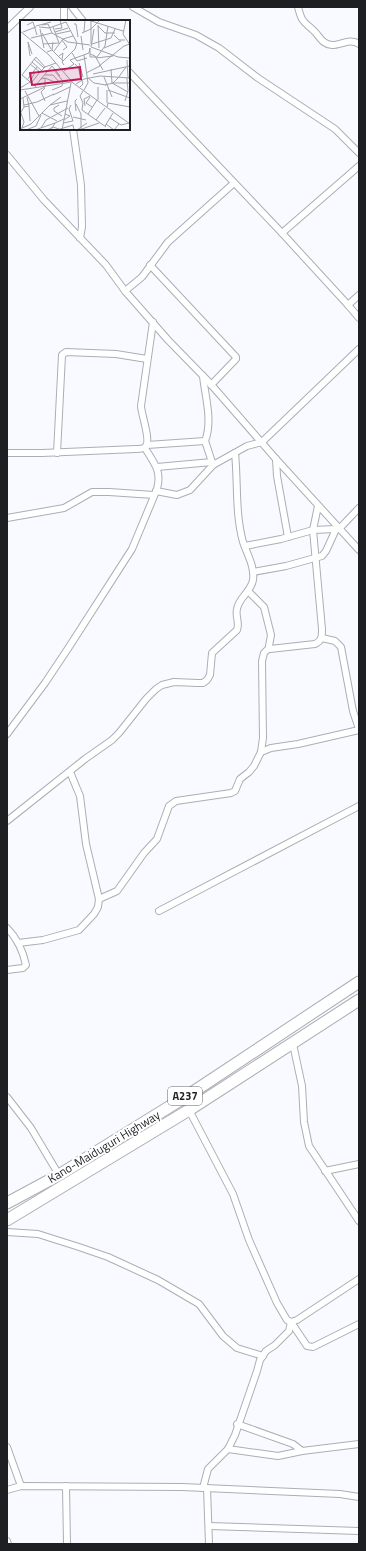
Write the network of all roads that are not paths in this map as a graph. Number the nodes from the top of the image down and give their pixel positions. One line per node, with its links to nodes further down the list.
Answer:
1 (30, 7): 8 (street)
2 (64, 7): 6 (street)
3 (72, 7): 7 (street)
4 (133, 7): 12 (street)
5 (298, 7): 9 (street)
6 (64, 20)
7 (82, 20)
8 (7, 29)
9 (359, 44)
10 (130, 73): 15 (street)
11 (73, 130): 17 (street)
12 (359, 153)
13 (7, 155): 17 (street)
14 (359, 166): 16 (street)
15 (234, 182): 16 (street); 18 (street)
16 (282, 233): 21 (street)
17 (80, 238): 19 (street)
18 (150, 265): 19 (street); 27 (street)
19 (125, 291): 23 (street)
20 (359, 295): 21 (street)
21 (348, 305): 22 (street)
22 (359, 318)
23 (153, 322): 25 (street); 26 (street)
24 (359, 349): 29 (street)
25 (147, 359): 30 (street); 32 (street)
26 (203, 376): 27 (street); 28 (street)
27 (211, 385): 29 (street)
28 (205, 441): 30 (street); 35 (street)
29 (262, 442): 33 (street); 34 (street)
30 (146, 447): 32 (street); 36 (street)
31 (7, 453): 32 (street)
32 (57, 453)
33 (235, 453): 35 (street); 44 (street)
34 (276, 460): 38 (street); 43 (street)
35 (212, 463): 36 (street); 37 (street)
36 (157, 467): 37 (street)
37 (155, 493): 40 (street); 52 (street)
38 (318, 506): 41 (street); 42 (street)
39 (359, 508): 41 (street)
40 (7, 518)
41 (337, 528): 42 (street); 45 (street); 46 (street)
42 (313, 530): 43 (street); 46 (street)
43 (288, 536): 44 (street)
44 (245, 546): 47 (street)
45 (359, 550)
46 (316, 559): 47 (street); 49 (street)
47 (253, 572): 48 (street)
48 (248, 591): 50 (street); 54 (street)
49 (322, 638): 50 (street); 51 (street)
50 (269, 648): 53 (street)
51 (359, 730): 53 (street)
52 (7, 734)
53 (261, 752): 57 (street)
54 (70, 772): 56 (street); 57 (street)
55 (359, 806): 58 (street)
56 (7, 821)
57 (99, 899): 60 (street)
58 (159, 911)
59 (7, 928): 60 (street)
60 (18, 943): 61 (street)
61 (7, 970)
62 (359, 982): 69 (highway, Kano-Maiduguri Highway / A237)
63 (359, 1000): 64 (highway, Kano-Maiduguri Highway / A237)
64 (293, 1044): 66 (highway, Kano-Maiduguri Highway / A237); 68 (street)
65 (7, 1097): 69 (street)
66 (189, 1110): 71 (highway, Kano-Maiduguri Highway / A237); 75 (street)
67 (359, 1164): 68 (street)
68 (325, 1171): 72 (street)
69 (59, 1175): 70 (highway, Kano-Maiduguri Highway / A237)
70 (7, 1203)
71 (7, 1220)
72 (359, 1221)
73 (7, 1232): 77 (street)
74 (359, 1279): 75 (street)
75 (291, 1322): 76 (street); 77 (street)
76 (359, 1324)
77 (263, 1356): 78 (street)
78 (237, 1424): 81 (street); 82 (street)
79 (359, 1444): 82 (street)
80 (7, 1447): 83 (street)
81 (228, 1449): 82 (street); 85 (street)
82 (302, 1451)
83 (21, 1486): 84 (street); 86 (street)
84 (66, 1486): 85 (street); 90 (street)
85 (205, 1488): 87 (street); 88 (street)
86 (7, 1490)
87 (359, 1497)
88 (209, 1526): 89 (street); 91 (street)
89 (359, 1531)
90 (67, 1544)
91 (209, 1544)

